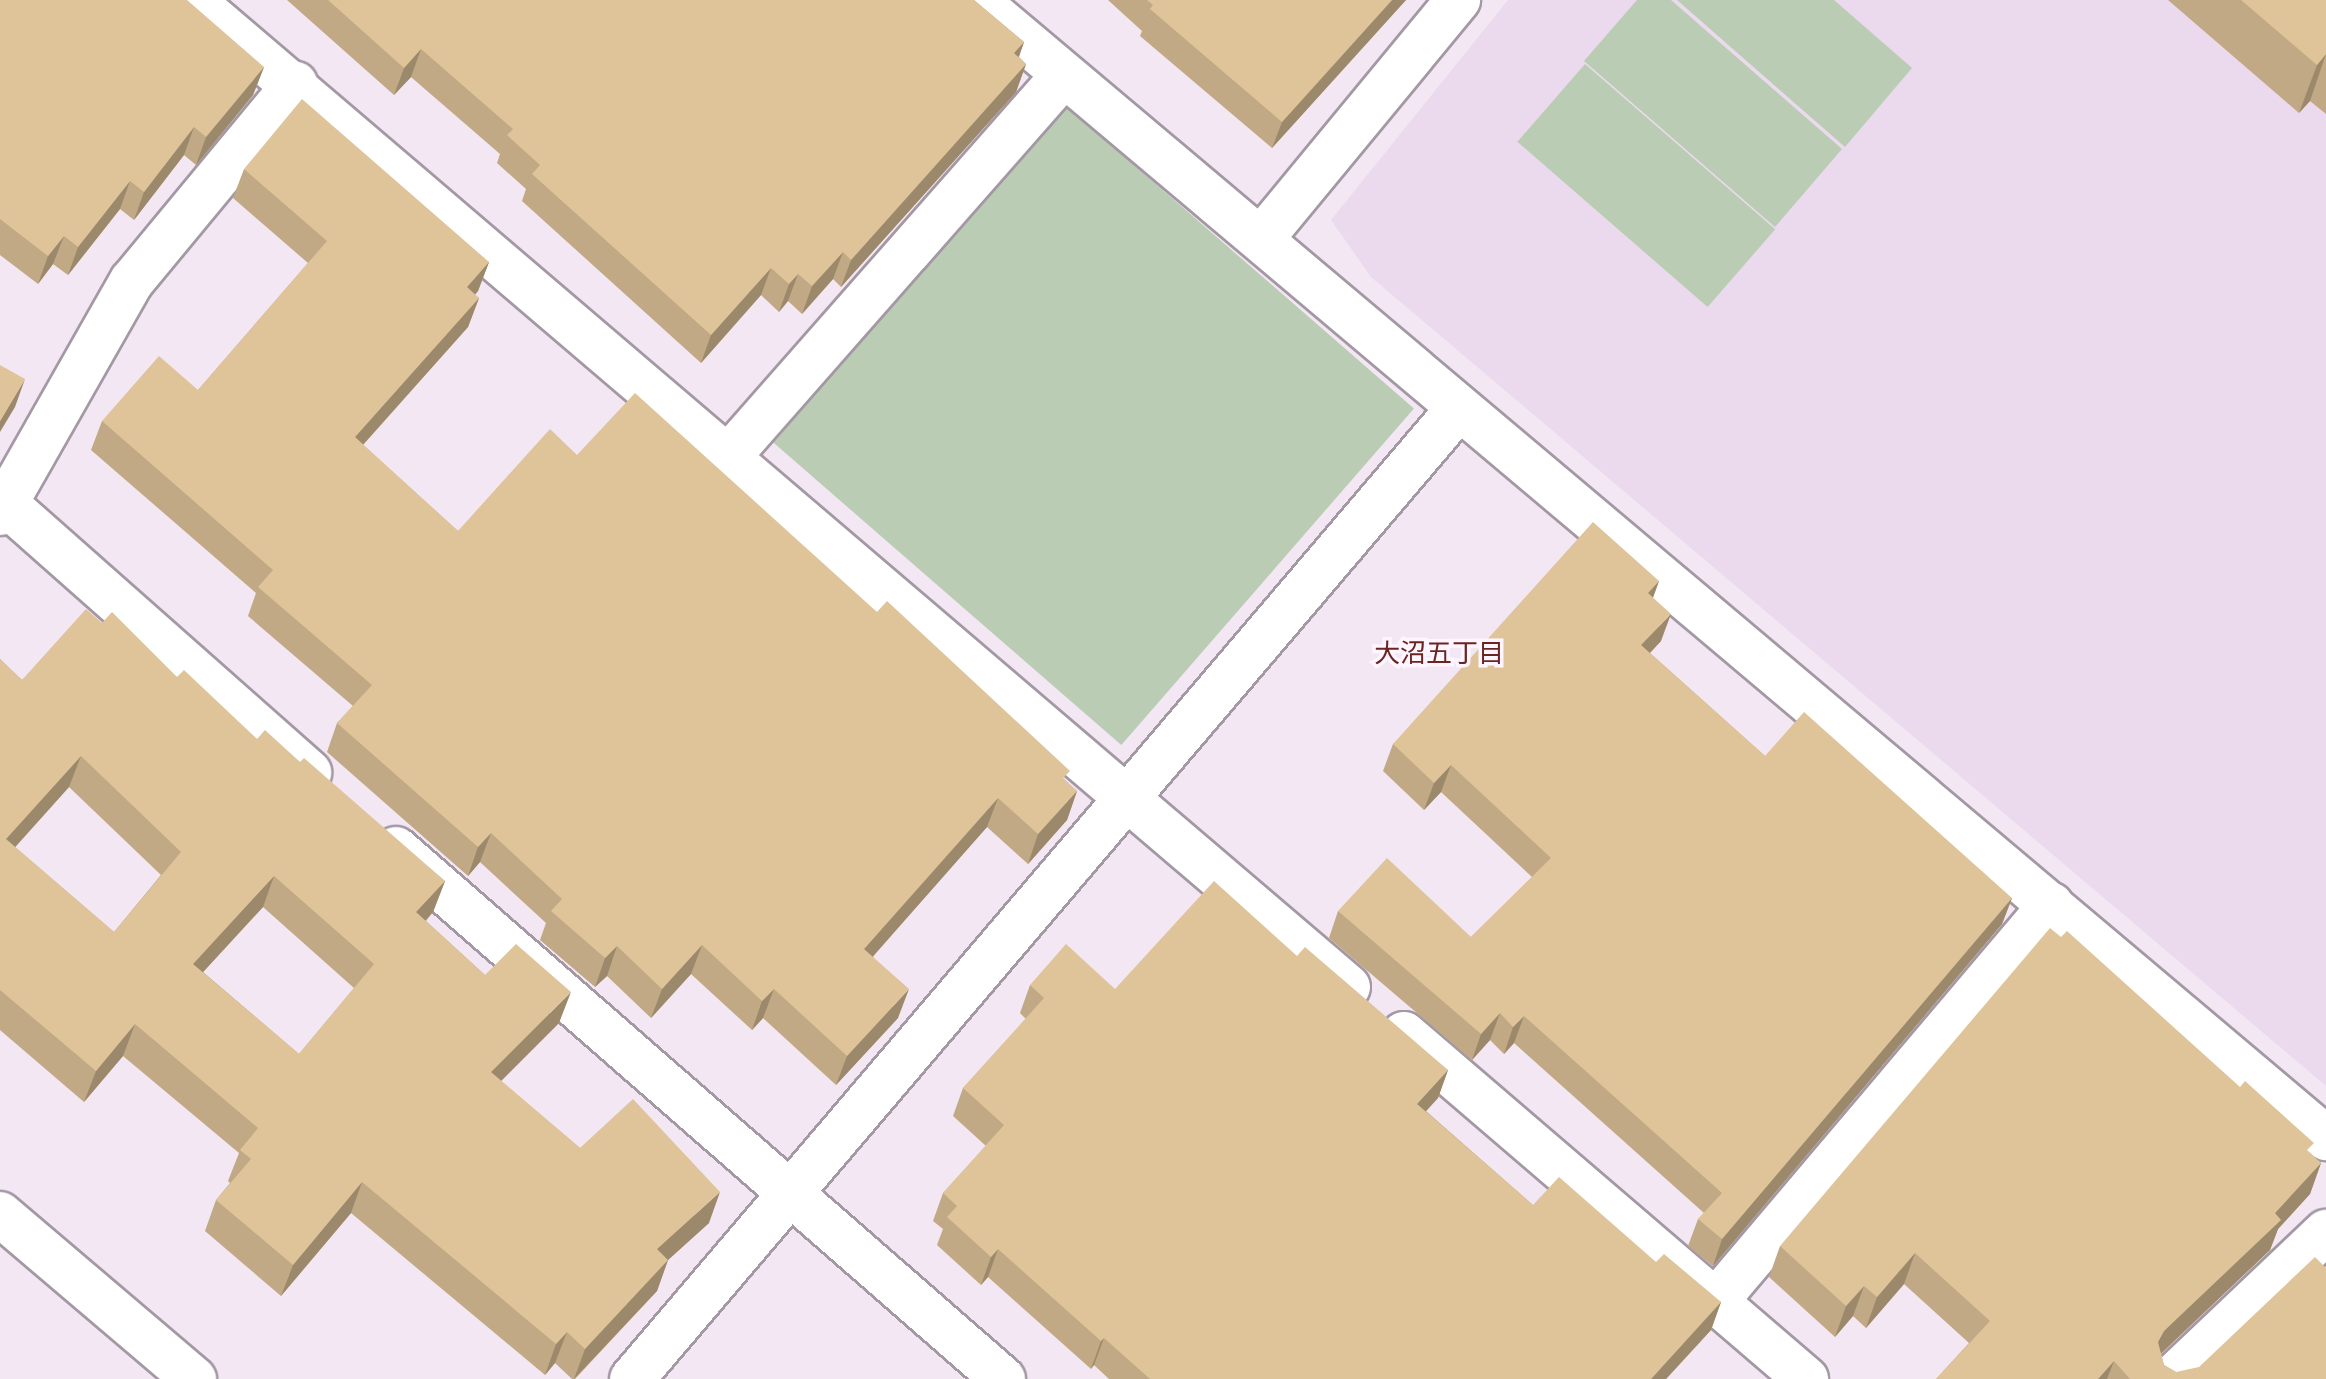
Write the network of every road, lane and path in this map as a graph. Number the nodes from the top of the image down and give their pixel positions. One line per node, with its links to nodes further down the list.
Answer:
1 (192, 0): 5 (street)
2 (976, 0): 4 (street)
3 (1458, 0): 6 (street)
4 (1063, 76): 6 (street); 8 (street)
5 (295, 84): 8 (street); 9 (street)
6 (1261, 239): 7 (street)
7 (1459, 408): 10 (street); 11 (street)
8 (728, 457): 10 (street)
9 (3, 509): 13 (street)
10 (1128, 798): 13 (street); 16 (street)
11 (2051, 905): 12 (street); 16 (street)
12 (2326, 1138)
13 (790, 1197): 18 (street); 19 (street)
14 (0, 1214): 17 (street)
15 (2326, 1232): 21 (street)
16 (1716, 1301): 20 (street)
17 (194, 1379)
18 (632, 1379)
19 (1003, 1379)
20 (1806, 1379)
21 (2171, 1379)

